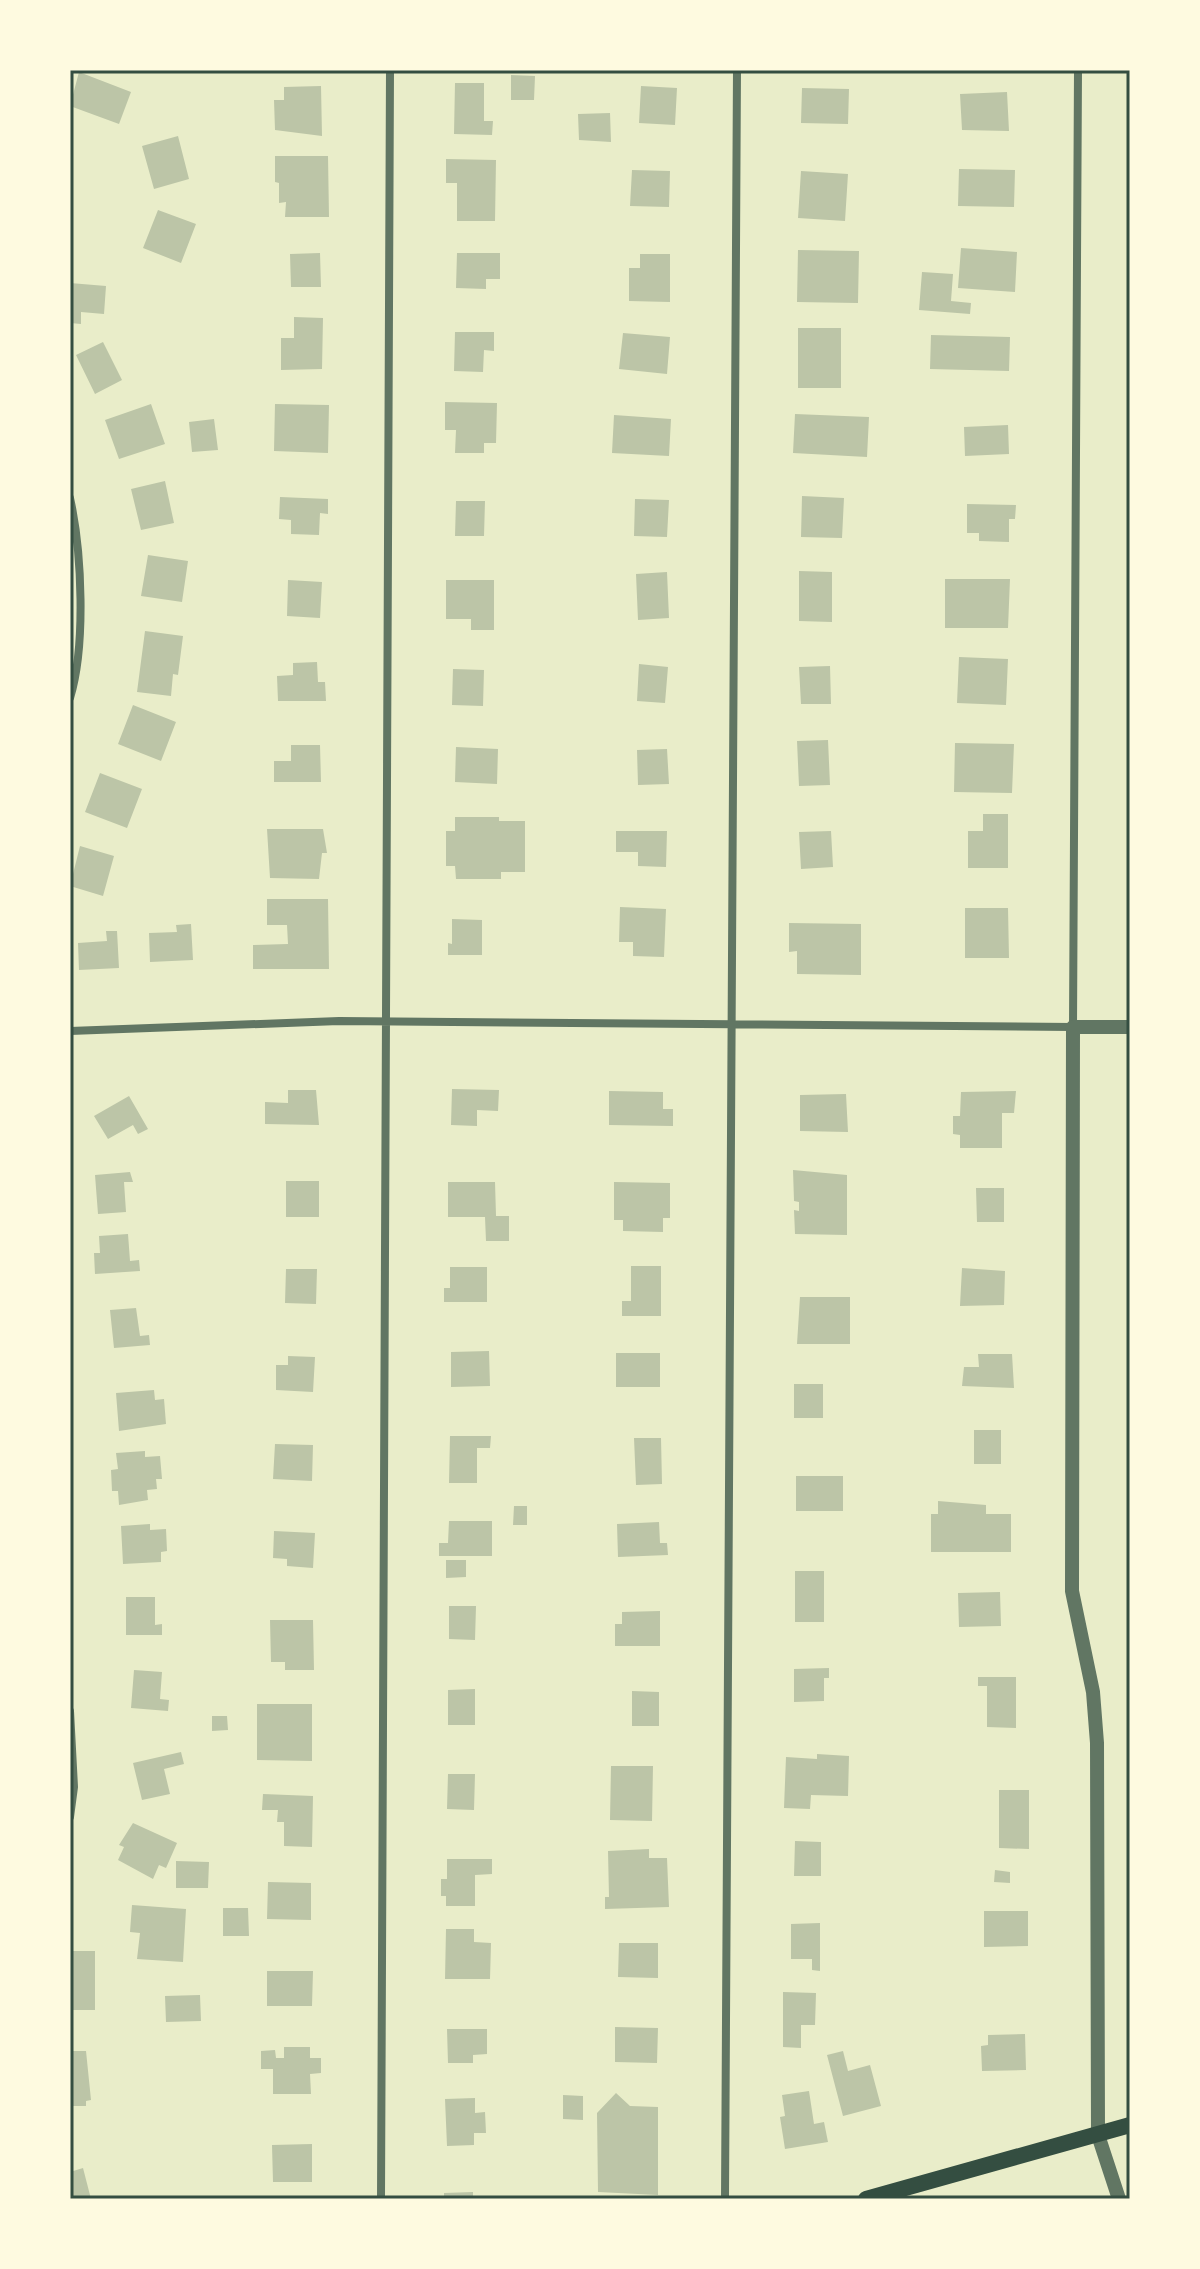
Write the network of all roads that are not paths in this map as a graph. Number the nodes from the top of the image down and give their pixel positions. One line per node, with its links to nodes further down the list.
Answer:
1 (390, 70): 6 (street)
2 (737, 70): 7 (street)
3 (1078, 70): 8 (street)
4 (70, 498): 5 (street)
5 (70, 698)
6 (386, 1022): 7 (street); 10 (street); 15 (street)
7 (733, 1025): 8 (street); 16 (street)
8 (1073, 1027): 9 (street); 14 (street)
9 (1130, 1027)
10 (70, 1031)
11 (70, 1711): 12 (street)
12 (70, 1817)
13 (1130, 2125): 14 (main road)
14 (1098, 2135): 17 (main road); 18 (street)
15 (381, 2199)
16 (725, 2199)
17 (866, 2199)
18 (1119, 2199)

